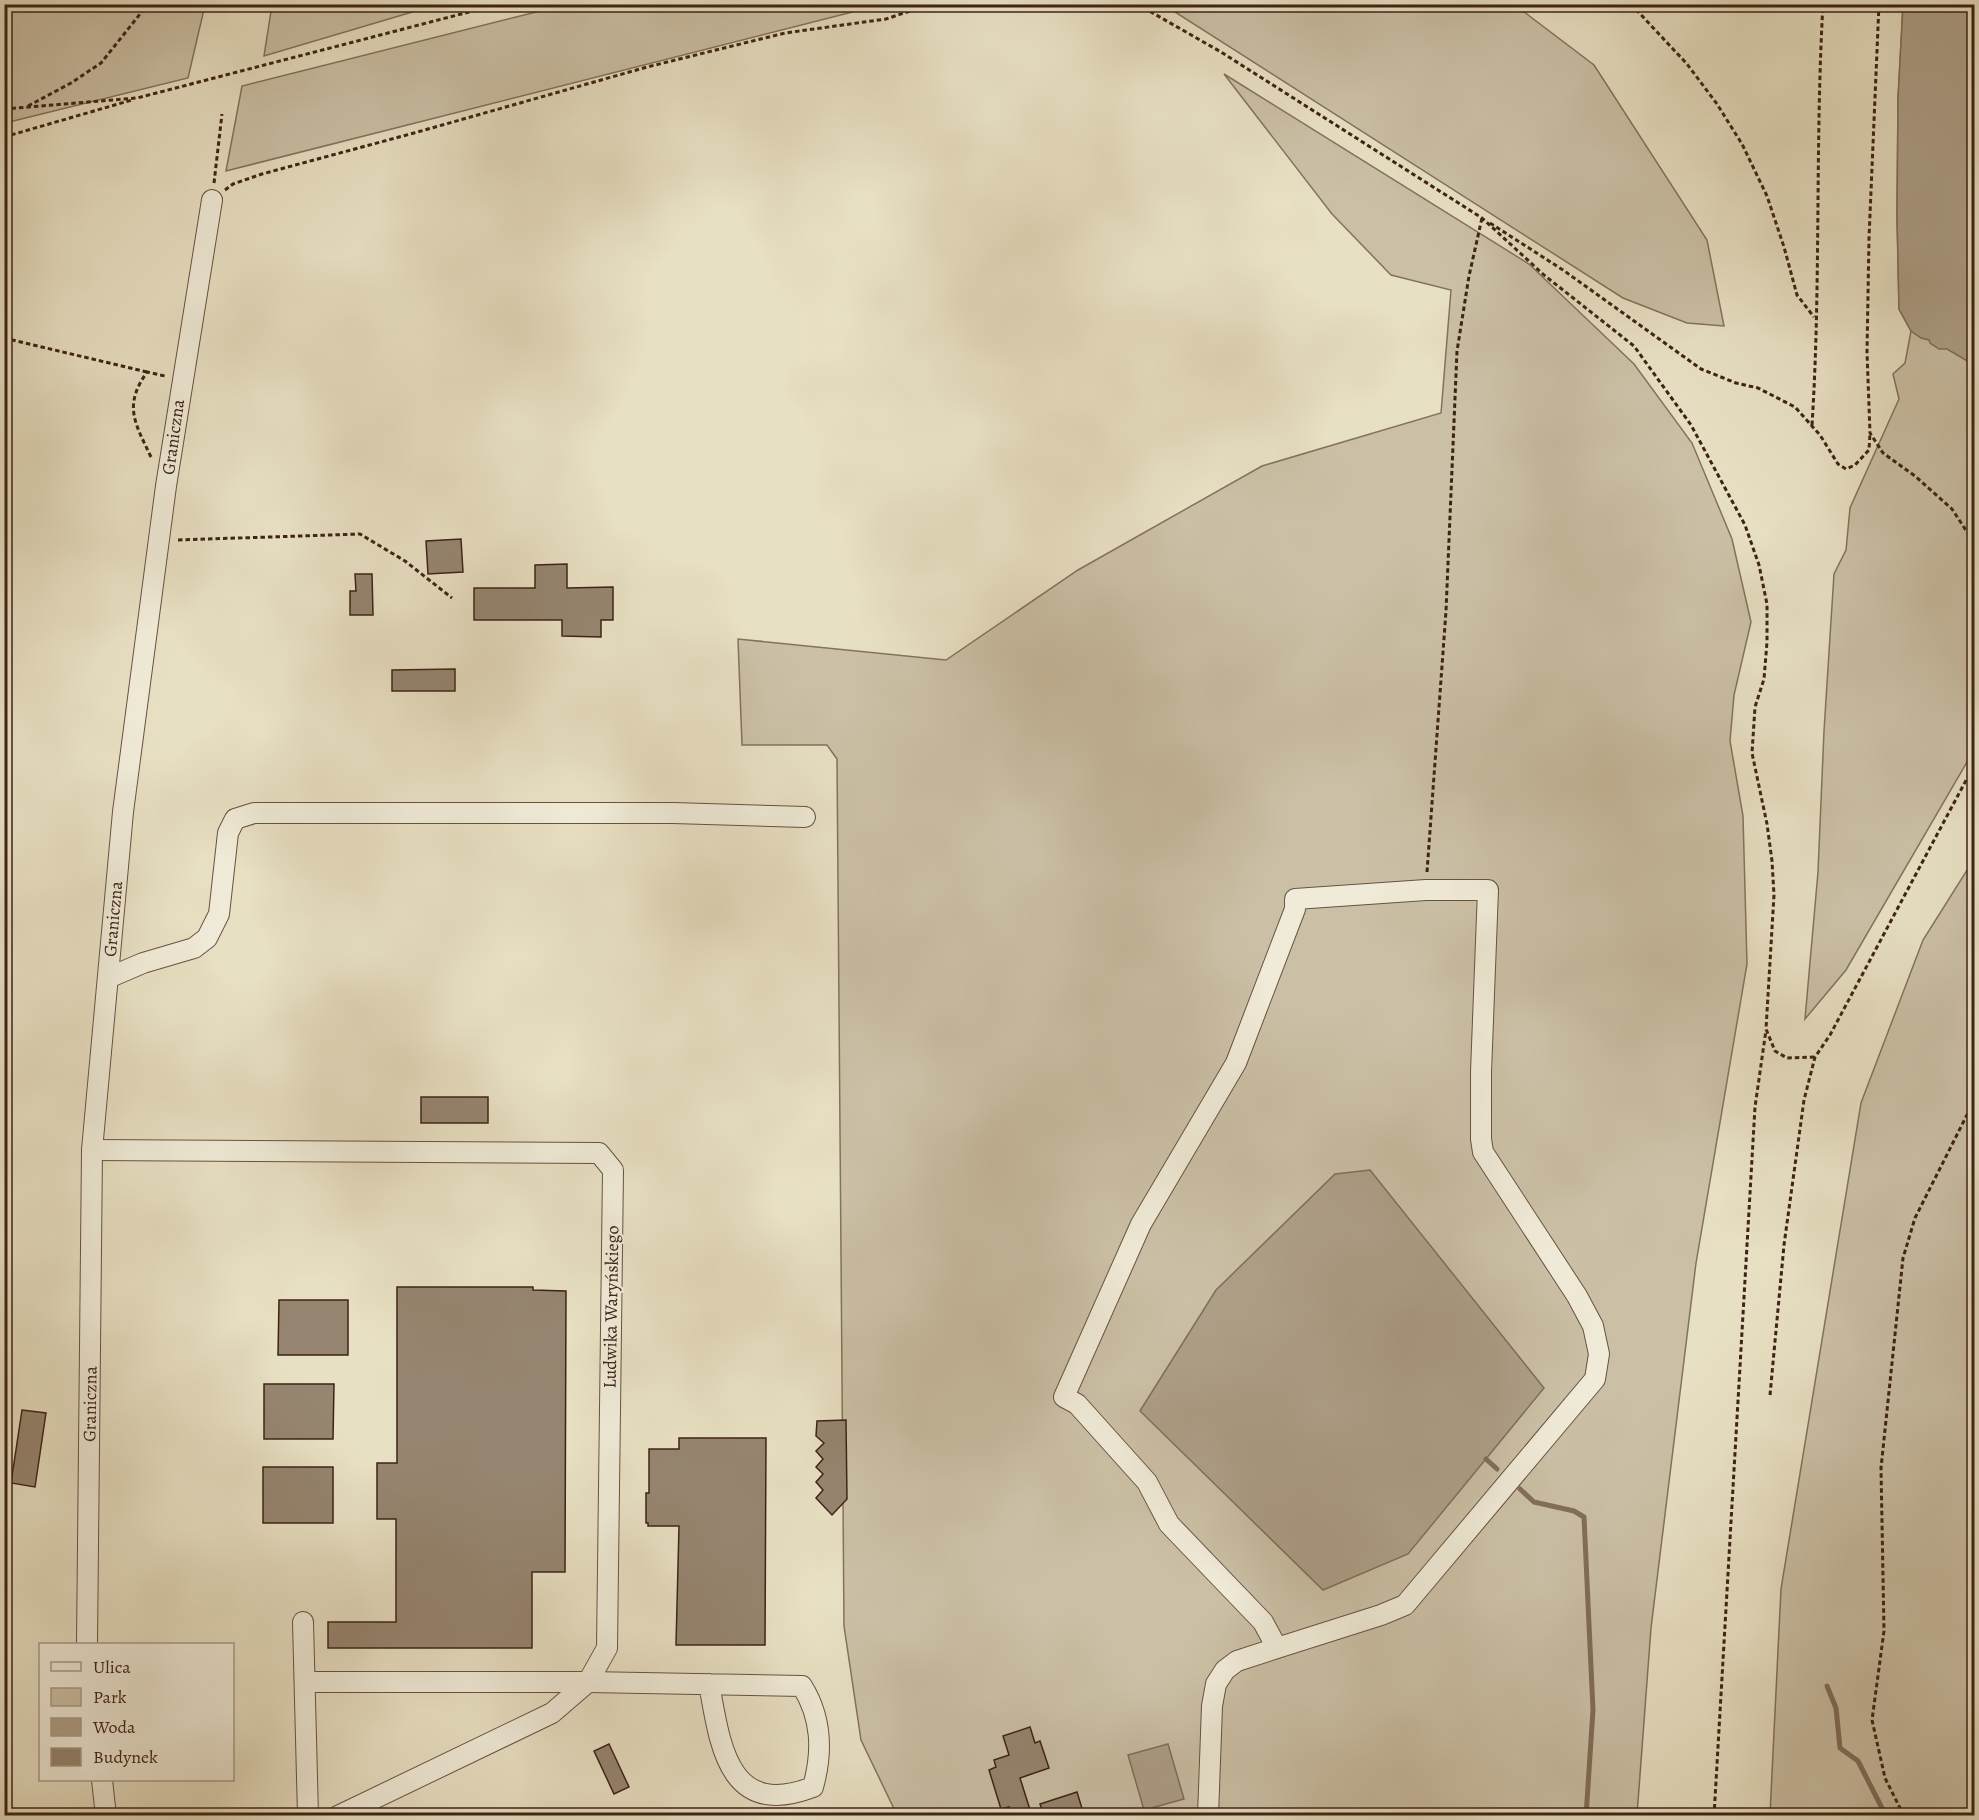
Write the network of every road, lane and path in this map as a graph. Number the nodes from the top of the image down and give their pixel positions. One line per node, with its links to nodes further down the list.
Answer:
1 (148, 4): 9 (path)
2 (500, 4): 8 (path)
3 (930, 4): 13 (path)
4 (1137, 4): 14 (path)
5 (1631, 4): 15 (path)
6 (1823, 4): 15 (path)
7 (1879, 4): 20 (path)
8 (137, 98): 9 (path); 12 (path)
9 (26, 107): 10 (path)
10 (4, 109)
11 (222, 114): 13 (path)
12 (4, 137)
13 (212, 200): 18 (street, Graniczna)
14 (1482, 218): 19 (path); 28 (path); 30 (path)
15 (1815, 319): 19 (path)
16 (4, 338): 17 (path)
17 (147, 372): 18 (path); 21 (path)
18 (182, 379): 21 (street, Graniczna)
19 (1812, 425): 20 (path)
20 (1870, 433): 23 (path)
21 (166, 486): 22 (street, Graniczna)
22 (159, 541): 24 (path); 29 (street, Graniczna)
23 (1974, 552)
24 (452, 598)
25 (1974, 756): 26 (path)
26 (1973, 772): 31 (path)
27 (805, 817): 29 (street)
28 (1426, 890): 37 (street); 37 (street)
29 (108, 978): 33 (street, Graniczna)
30 (1766, 1029): 31 (path); 46 (path)
31 (1815, 1057): 34 (path)
32 (1974, 1101): 47 (path)
33 (93, 1150): 36 (street, Graniczna); 39 (street, Ludwika Waryńskiego)
34 (1770, 1395)
35 (303, 1622): 38 (street)
36 (87, 1643)
37 (1277, 1648): 45 (street)
38 (305, 1682): 39 (street); 43 (street)
39 (588, 1682): 40 (street); 44 (street, Ludwika Waryńskiego)
40 (709, 1684): 40 (street)
41 (102, 1781): 42 (street)
42 (106, 1815)
43 (308, 1815)
44 (338, 1815)
45 (1208, 1815)
46 (1714, 1815)
47 (1904, 1815)

